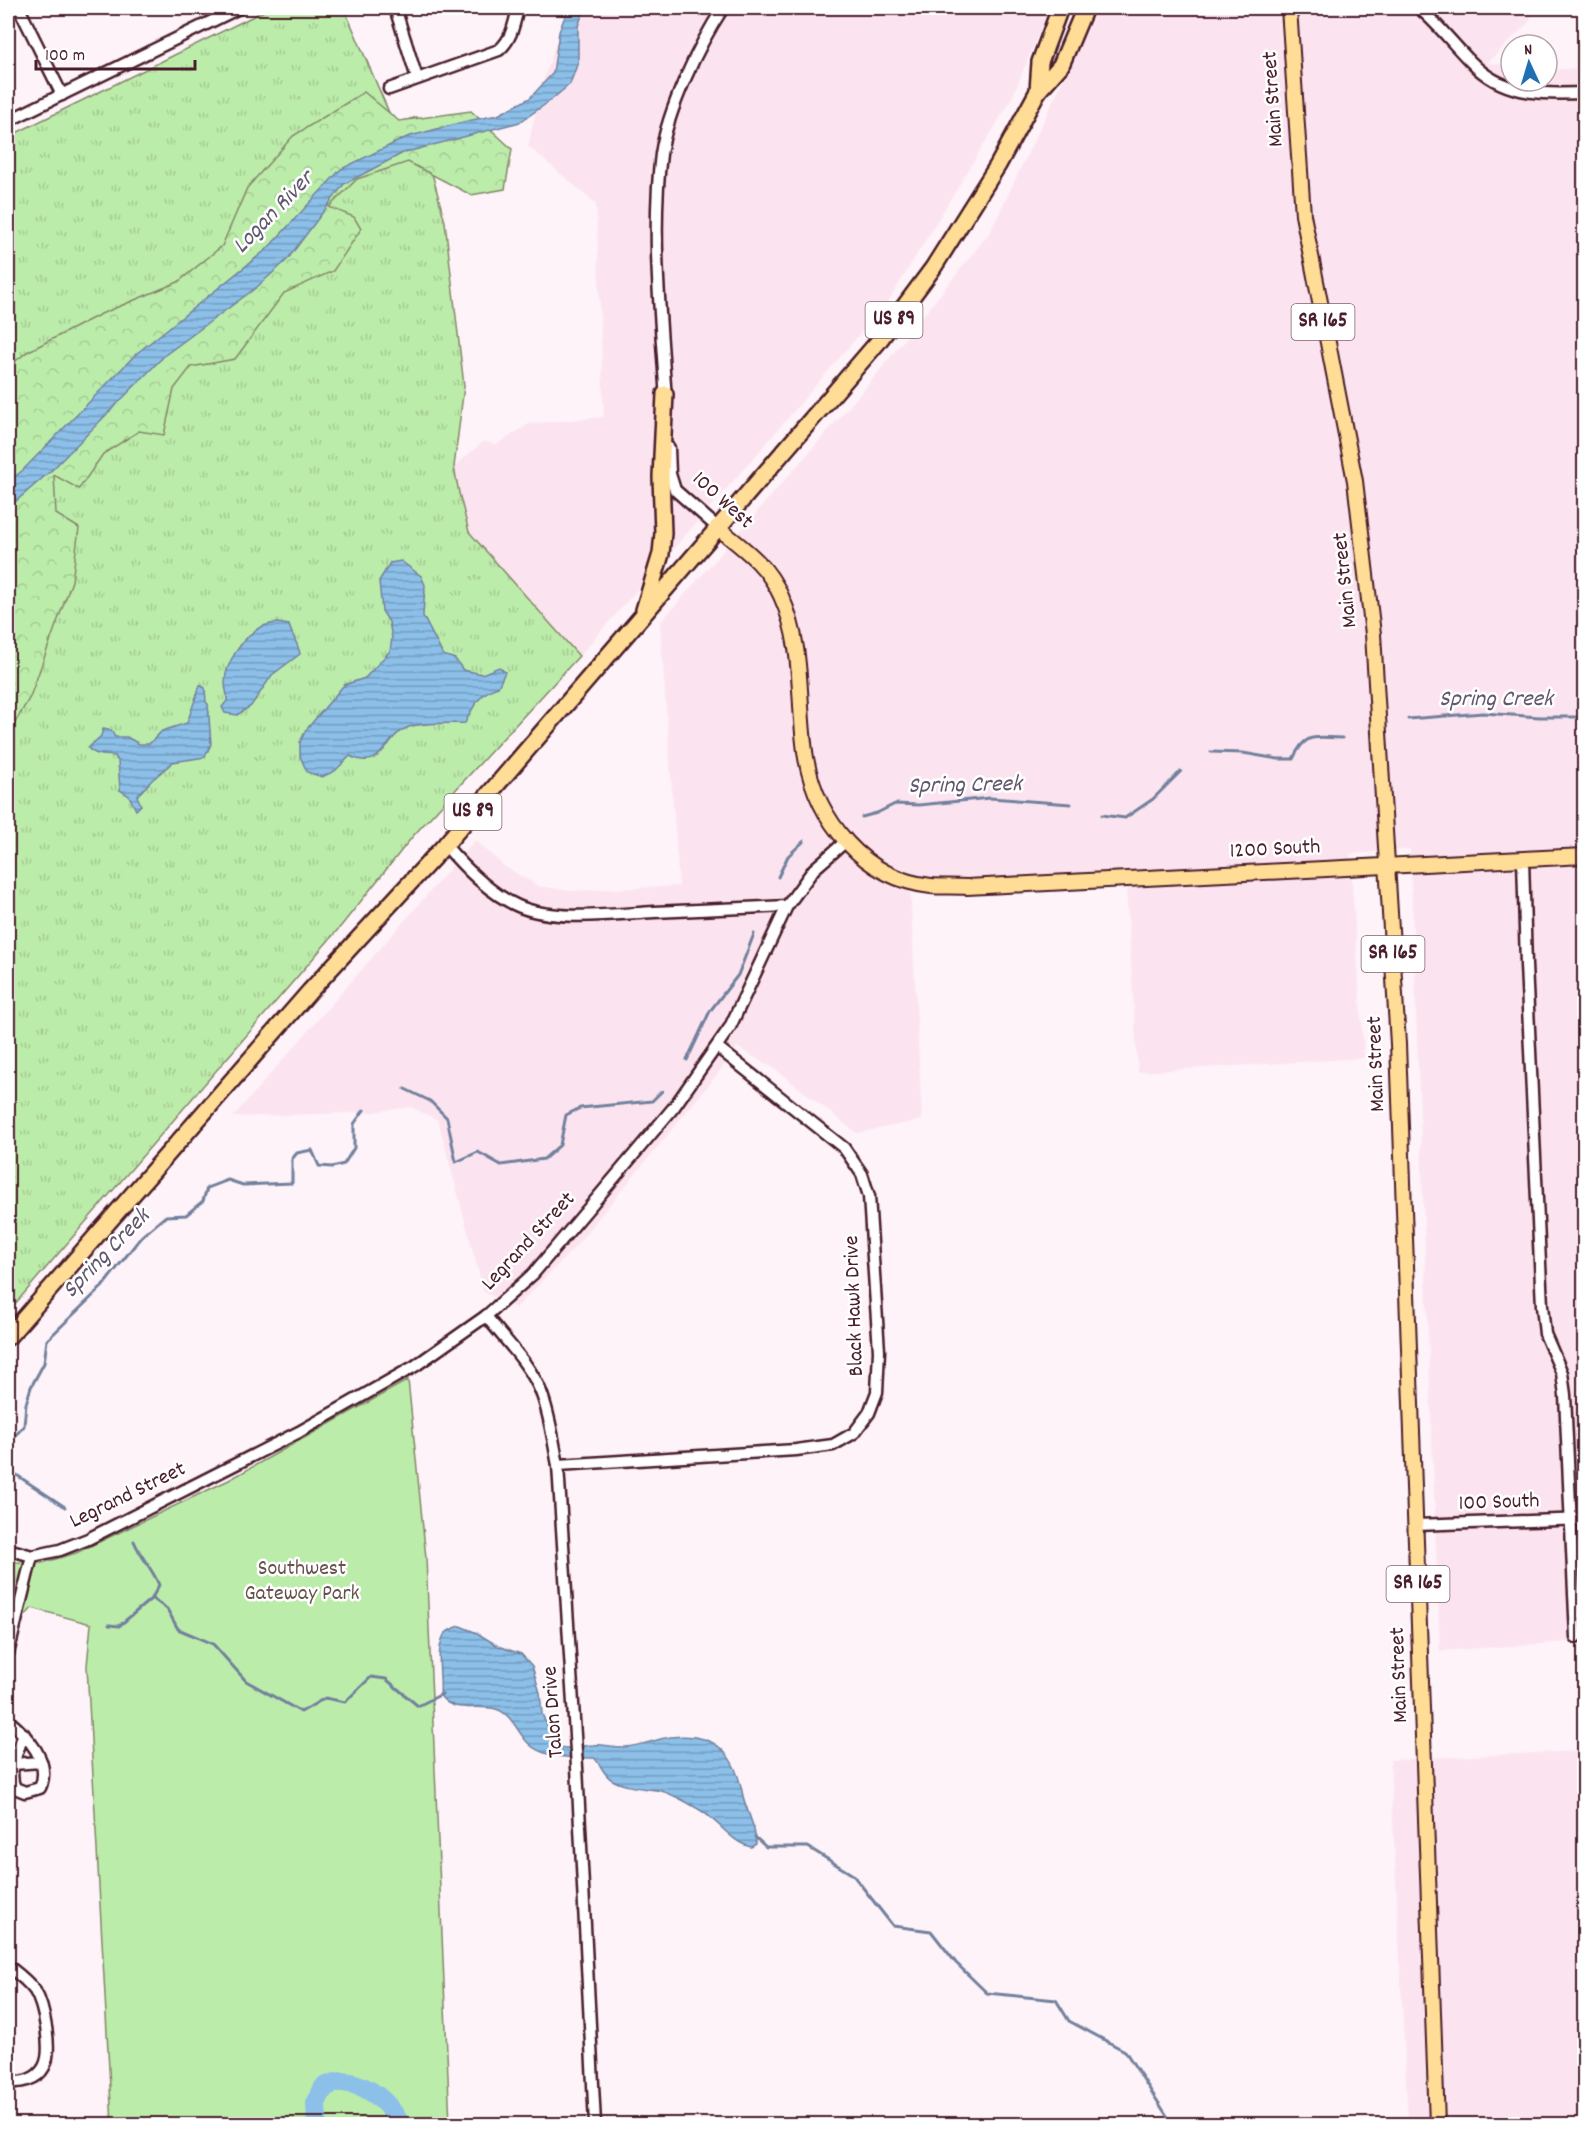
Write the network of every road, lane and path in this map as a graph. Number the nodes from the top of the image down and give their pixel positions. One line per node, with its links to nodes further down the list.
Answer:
1 (19, 8): 14 (street)
2 (239, 8): 14 (street)
3 (395, 8): 10 (street)
4 (518, 8): 10 (street)
5 (723, 8): 16 (street, 100 West)
6 (1060, 8): 12 (highway, US 89)
7 (1085, 8): 12 (highway, US 89)
8 (1290, 8): 23 (main road, Main Street / SR 165)
9 (1419, 8): 13 (street)
10 (417, 78): 11 (street)
11 (389, 89)
12 (1038, 91): 17 (highway, US 89)
13 (1584, 93)
14 (62, 95): 15 (street)
15 (8, 121)
16 (665, 393): 17 (street, 100 West); 18 (highway)
17 (717, 527): 18 (highway, US 89); 19 (main road, 100 West)
18 (642, 615): 20 (highway, US 89)
19 (845, 842): 24 (main road, 100 West); 25 (street, Legrand Street)
20 (445, 845): 25 (street); 28 (highway, US 89)
21 (1584, 856): 22 (main road, 1200 South)
22 (1523, 859): 23 (main road, 1200 South); 31 (street)
23 (1388, 865): 24 (main road, 1200 South); 32 (main road, Main Street / SR 165)
24 (967, 887)
25 (787, 906): 26 (street, Legrand Street)
26 (717, 1047): 27 (street, Legrand Street); 29 (street, Black Hawk Drive)
27 (486, 1316): 29 (street, Talon Drive); 34 (street, Legrand Street)
28 (8, 1337)
29 (558, 1465): 43 (street, Talon Drive)
30 (1584, 1519): 31 (street, 100 South)
31 (1571, 1520): 32 (street, 100 South); 35 (street)
32 (1416, 1525): 44 (main road, Main Street / SR 165)
33 (8, 1549): 34 (street, Legrand Street)
34 (32, 1556): 36 (street)
35 (1576, 1637)
36 (8, 1654)
37 (8, 1720): 38 (street)
38 (24, 1734): 39 (street); 40 (street)
39 (41, 1762): 40 (street); 40 (street)
40 (13, 1764)
41 (8, 1966): 42 (street)
42 (8, 2081)
43 (596, 2124)
44 (1437, 2124)

